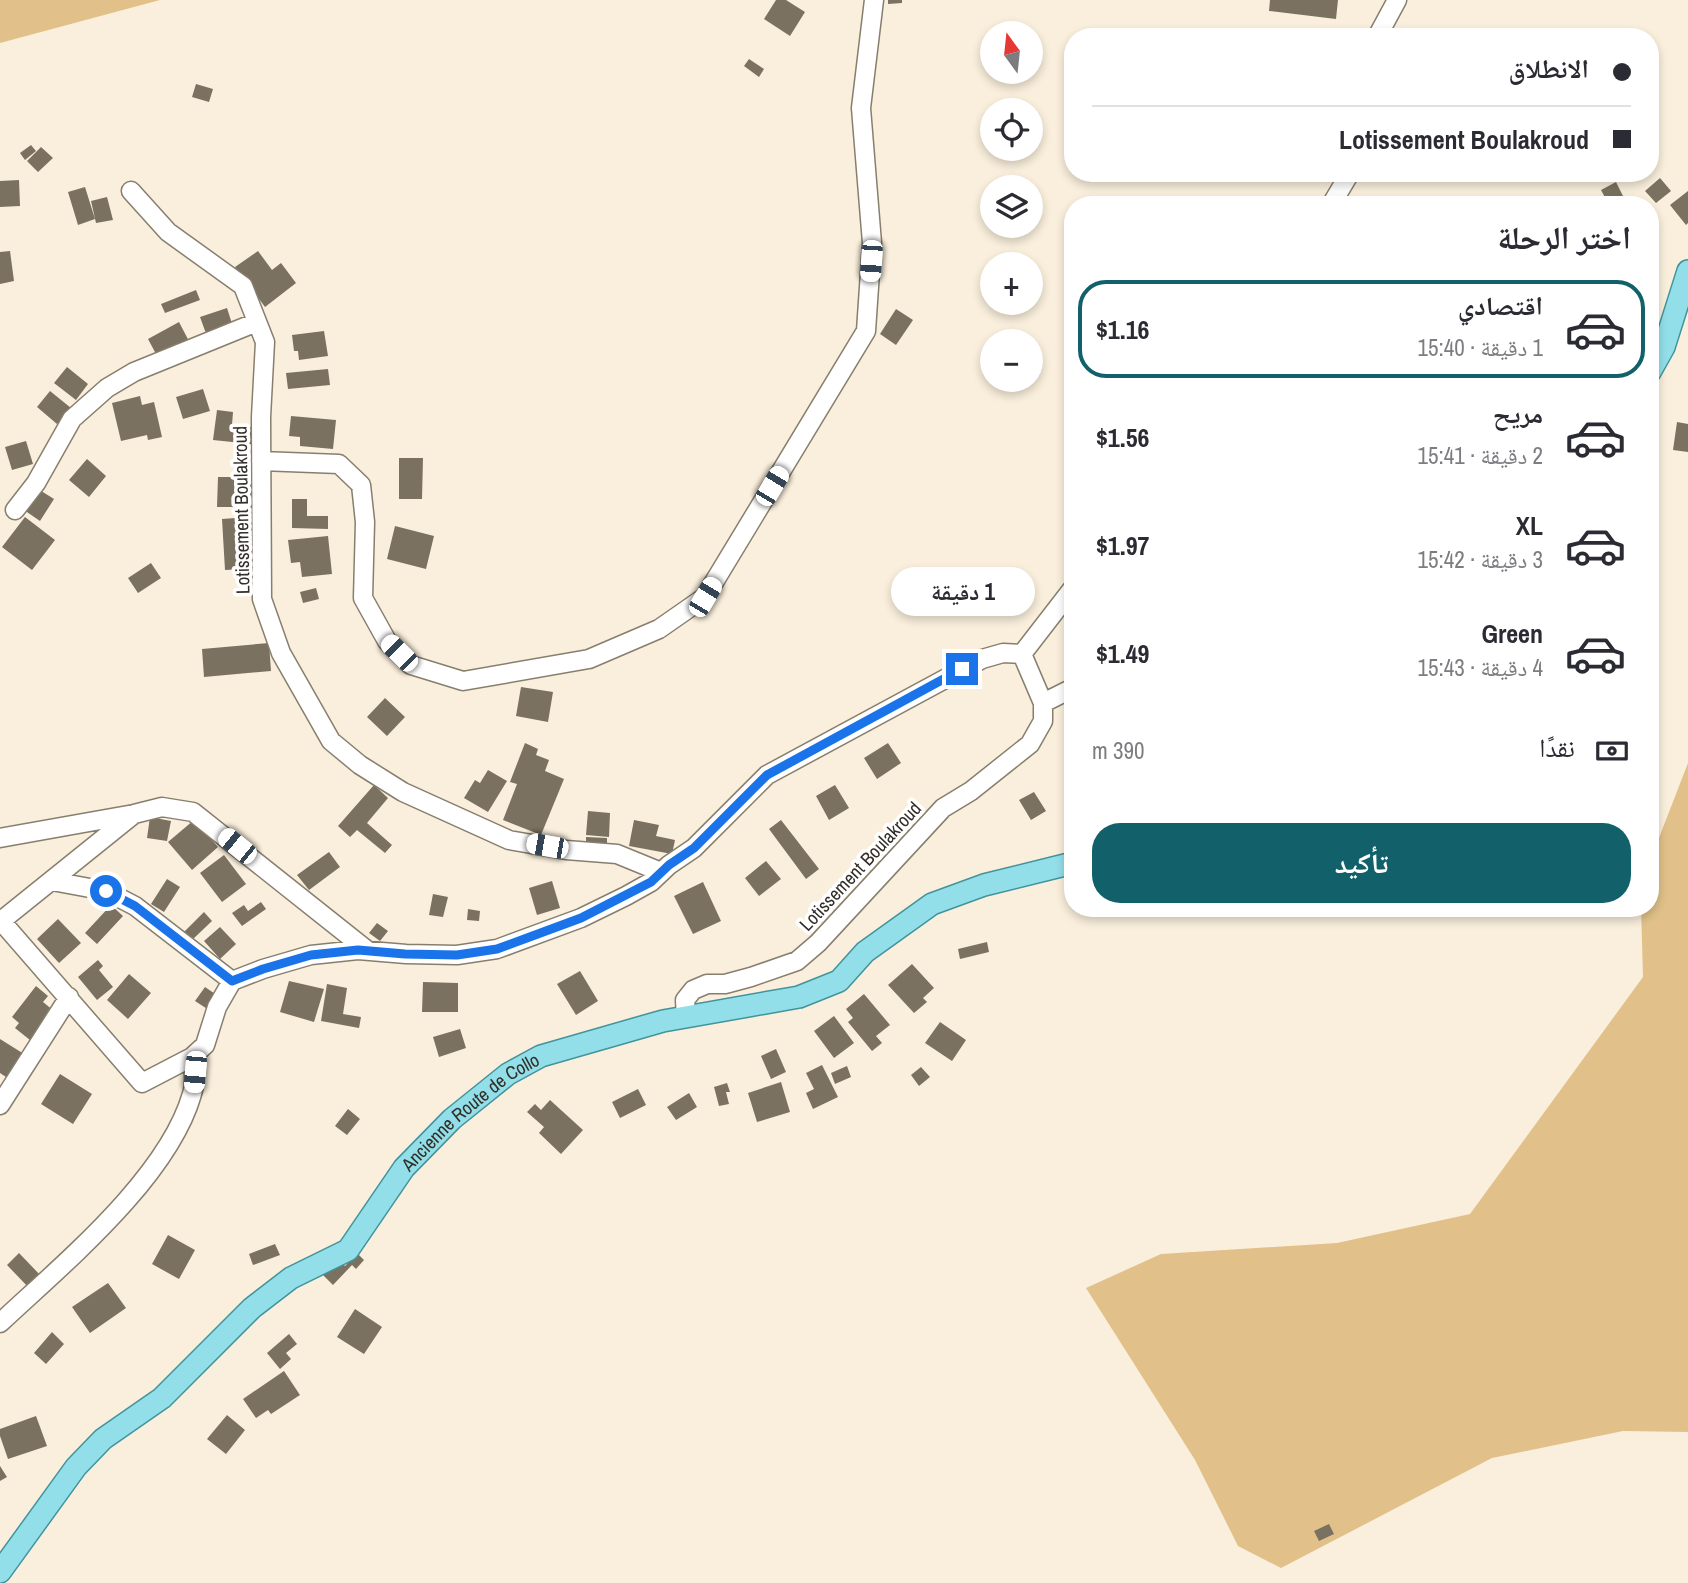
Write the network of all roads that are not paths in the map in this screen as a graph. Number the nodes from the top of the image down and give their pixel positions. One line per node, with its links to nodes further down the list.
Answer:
1 (874, 0): 8 (street)
2 (1397, 0): 3 (street)
3 (1382, 28)
4 (131, 191): 6 (street, Lotissement Boulakroud)
5 (1688, 271): 7 (main road)
6 (257, 323): 8 (street, Lotissement Boulakroud); 9 (street)
7 (1659, 356)
8 (261, 461): 17 (street, Lotissement Boulakroud)
9 (15, 510)
10 (1064, 600): 11 (street)
11 (1022, 654): 13 (street); 17 (street)
12 (1064, 692): 13 (street)
13 (1043, 703): 22 (street, Lotissement Boulakroud)
14 (134, 814): 15 (street); 18 (street); 19 (street)
15 (0, 838)
16 (1064, 865): 22 (main road, Ancienne Route de Collo)
17 (661, 872): 19 (street)
18 (52, 881): 20 (street); 21 (street)
19 (368, 951): 20 (street)
20 (232, 981): 23 (street)
21 (69, 997): 23 (street); 24 (street)
22 (686, 1017): 26 (main road, Ancienne Route de Collo)
23 (192, 1057): 25 (street)
24 (0, 1105)
25 (0, 1323)
26 (0, 1572)

